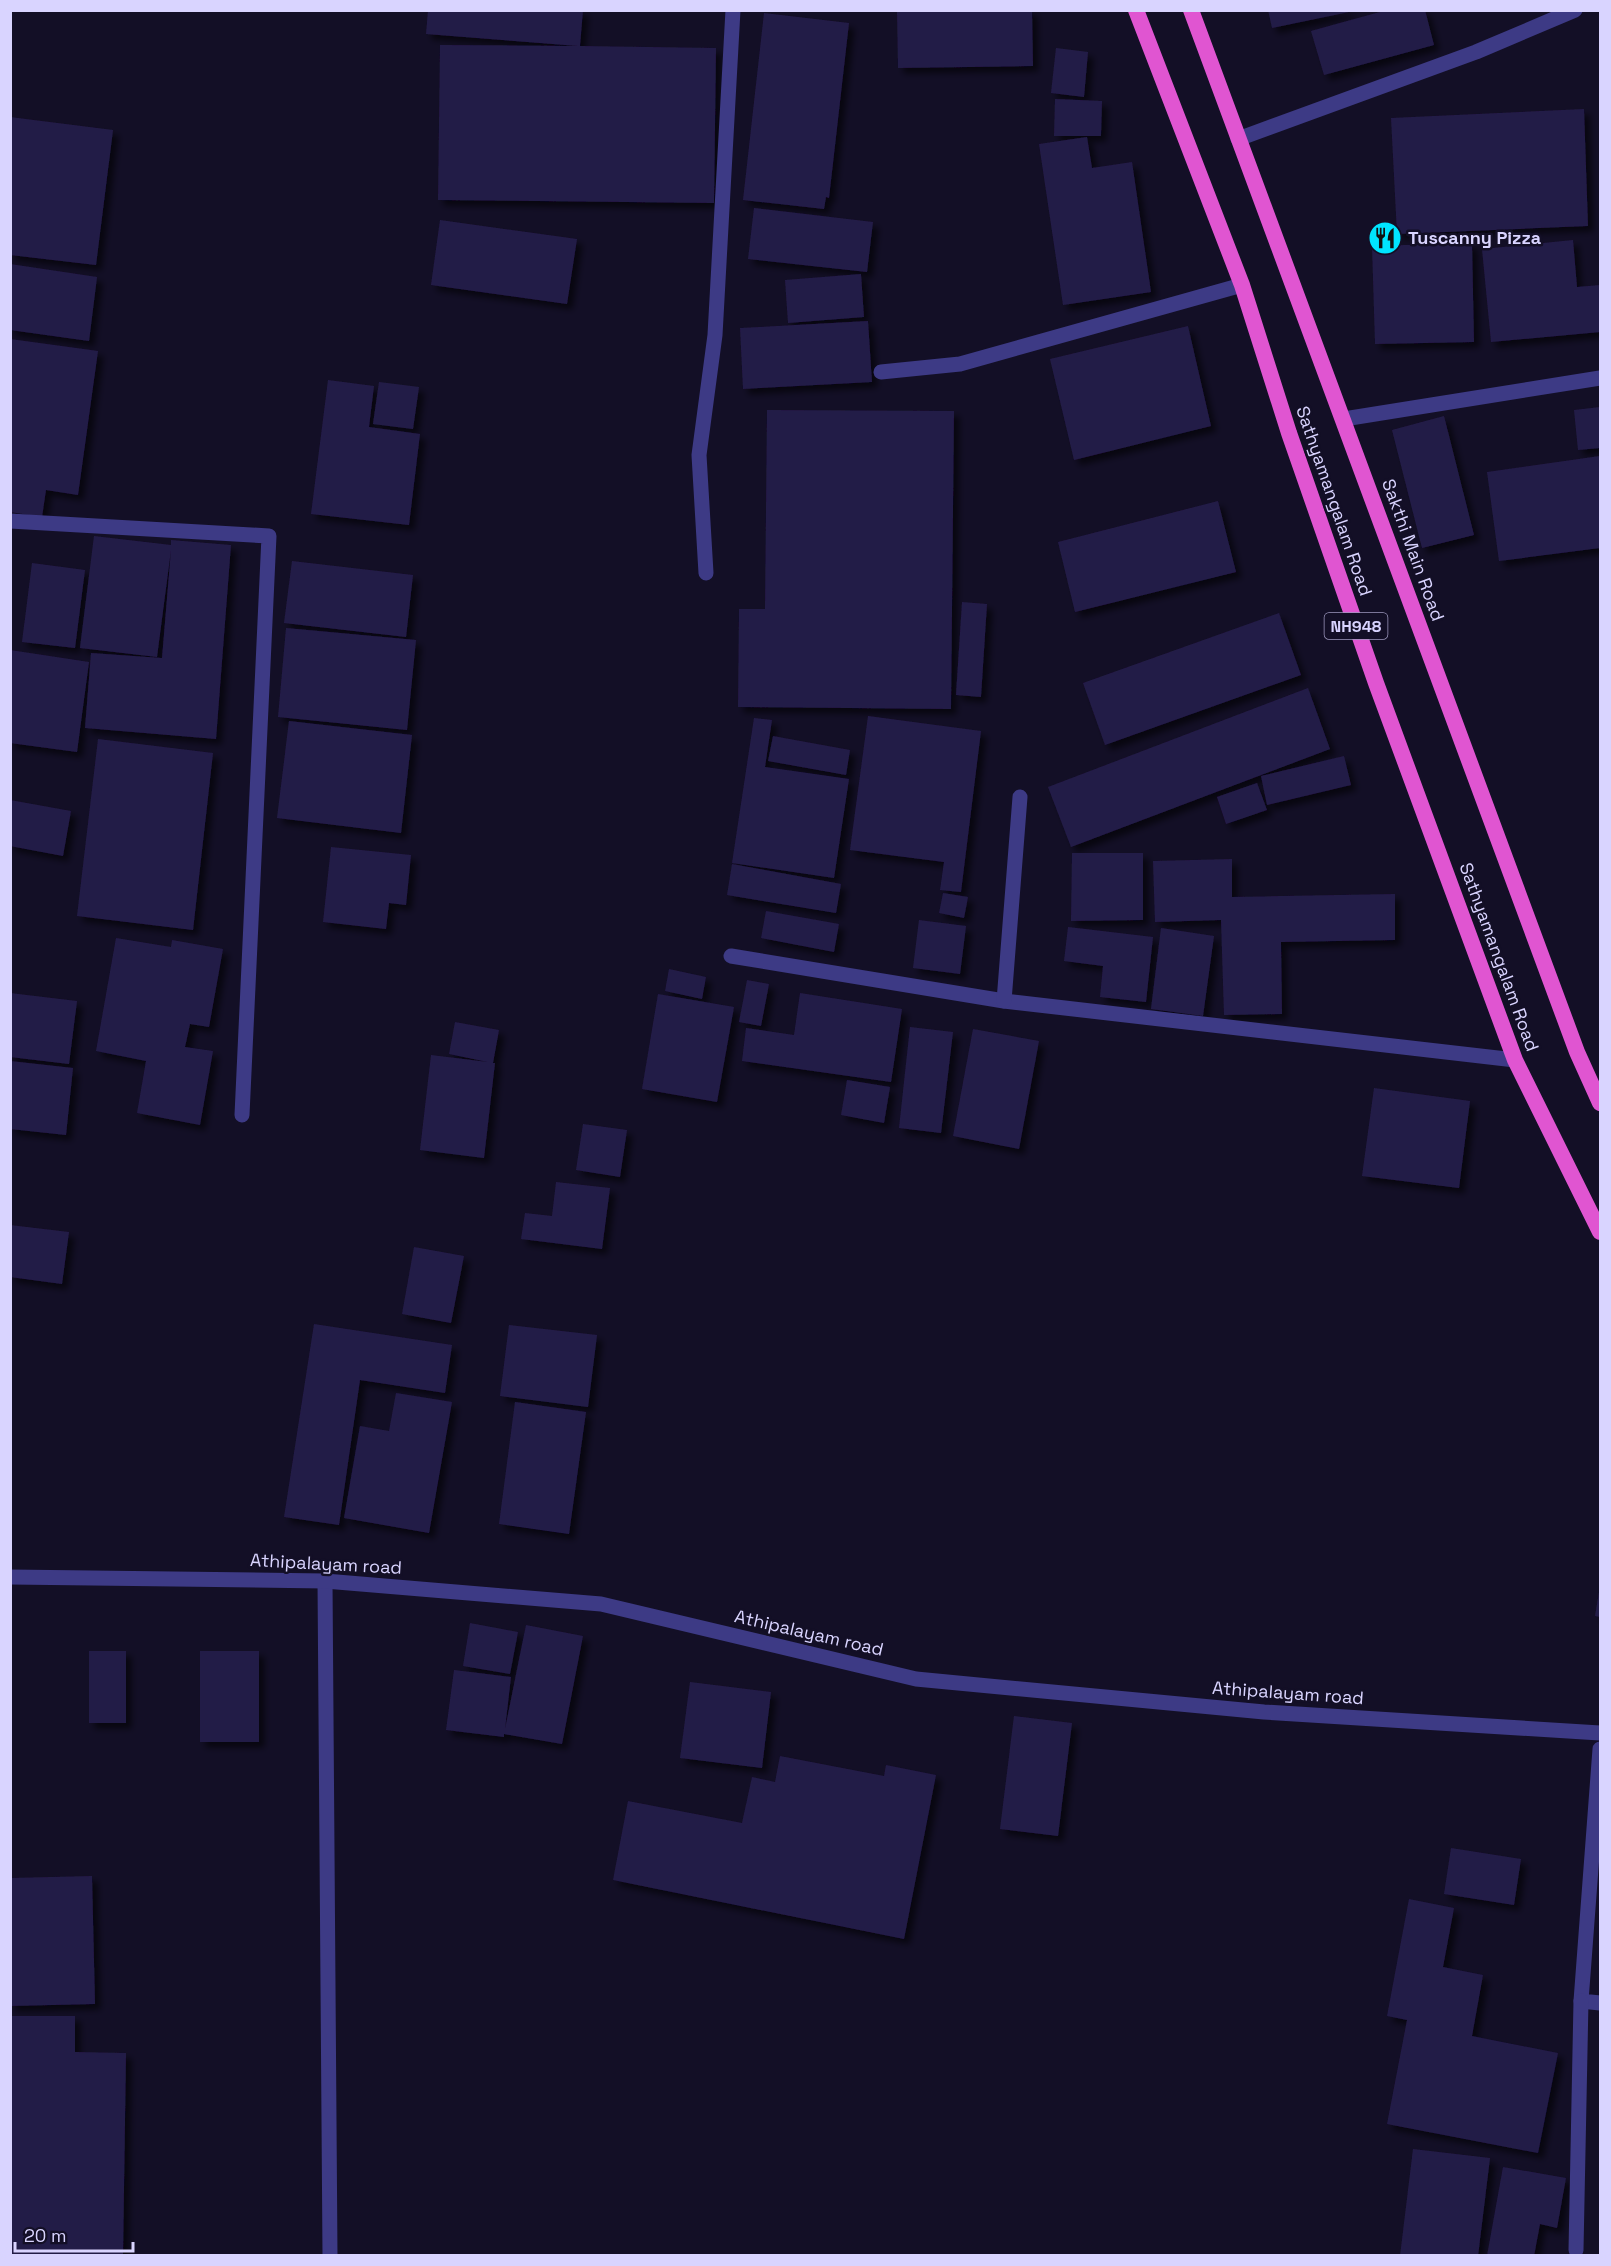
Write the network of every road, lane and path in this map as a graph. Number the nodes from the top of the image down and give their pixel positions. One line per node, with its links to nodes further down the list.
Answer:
1 (734, 10): 11 (street)
2 (1136, 10): 6 (highway, Sathyamangalam Road / NH948)
3 (1191, 10): 5 (highway, Sakthi Main Road / NH948)
4 (1575, 10): 5 (street)
5 (1238, 139): 9 (highway, Sakthi Main Road / NH948)
6 (1242, 285): 7 (street); 15 (highway, Sathyamangalam Road / NH948)
7 (881, 372)
8 (1600, 378): 9 (street)
9 (1344, 419): 16 (highway, Sakthi Main Road / NH948)
10 (10, 521): 17 (street)
11 (706, 573)
12 (1020, 797): 14 (street)
13 (731, 956): 14 (street)
14 (1004, 1001): 15 (street)
15 (1515, 1060): 18 (highway, Sathyamangalam Road / NH948)
16 (1600, 1103)
17 (242, 1115)
18 (1600, 1232)
19 (10, 1577): 20 (street, Athipalayam road)
20 (325, 1581): 21 (street, Athipalayam road); 26 (street)
21 (1600, 1732)
22 (1600, 1749): 23 (street)
23 (1581, 2001): 24 (street); 25 (street)
24 (1600, 2003)
25 (1576, 2250)
26 (330, 2256)

